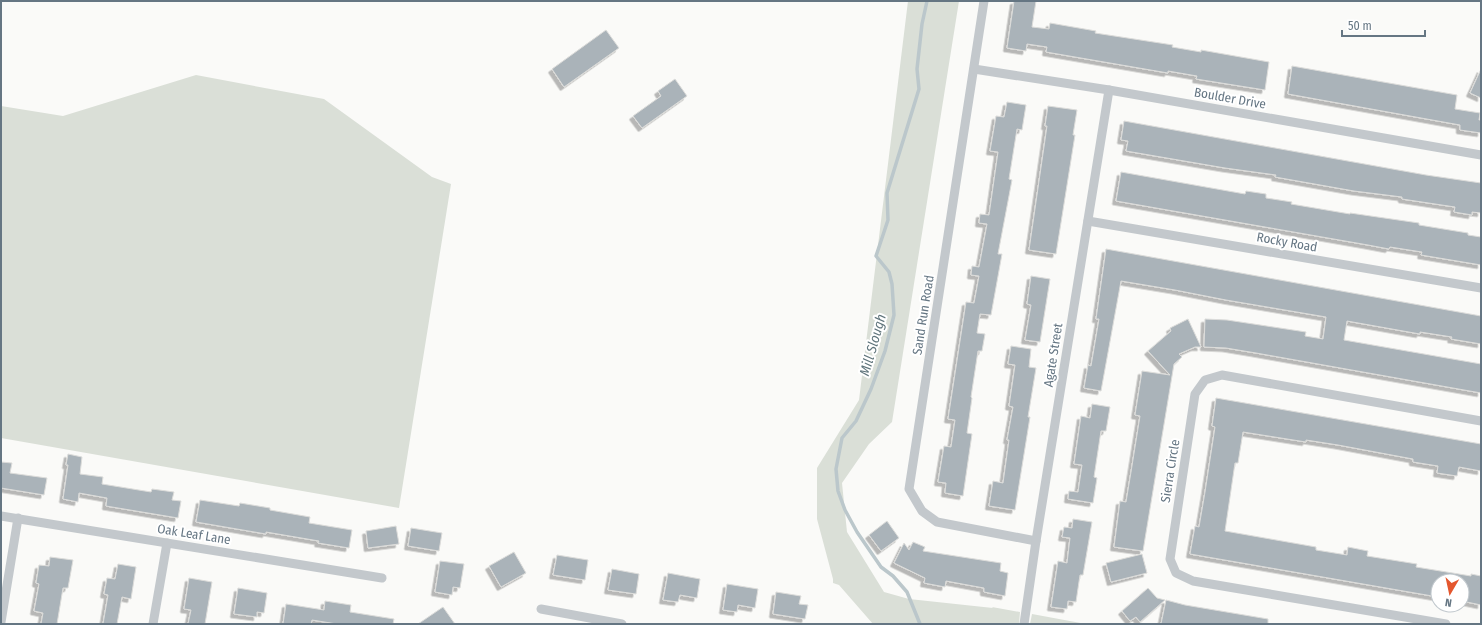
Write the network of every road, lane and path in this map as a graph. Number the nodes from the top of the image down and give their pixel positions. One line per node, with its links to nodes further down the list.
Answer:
1 (984, 1): 2 (street, Sand Run Road)
2 (974, 69): 3 (street, Boulder Drive); 10 (street, Sand Run Road)
3 (1109, 90): 4 (street, Boulder Drive); 5 (street, Agate Street)
4 (1481, 155)
5 (1088, 220): 6 (street, Rocky Road); 10 (street, Agate Street)
6 (1481, 288)
7 (1481, 421): 19 (street, Sierra Circle)
8 (1, 516): 9 (street, Oak Leaf Lane)
9 (18, 518): 11 (street, Oak Leaf Lane); 14 (street)
10 (1036, 541): 18 (street, Agate Street)
11 (167, 543): 12 (street, Oak Leaf Lane); 16 (street)
12 (382, 578)
13 (541, 609): 15 (street)
14 (1, 622)
15 (606, 623): 17 (street)
16 (154, 624)
17 (622, 624)
18 (1024, 624)
19 (1446, 624)

